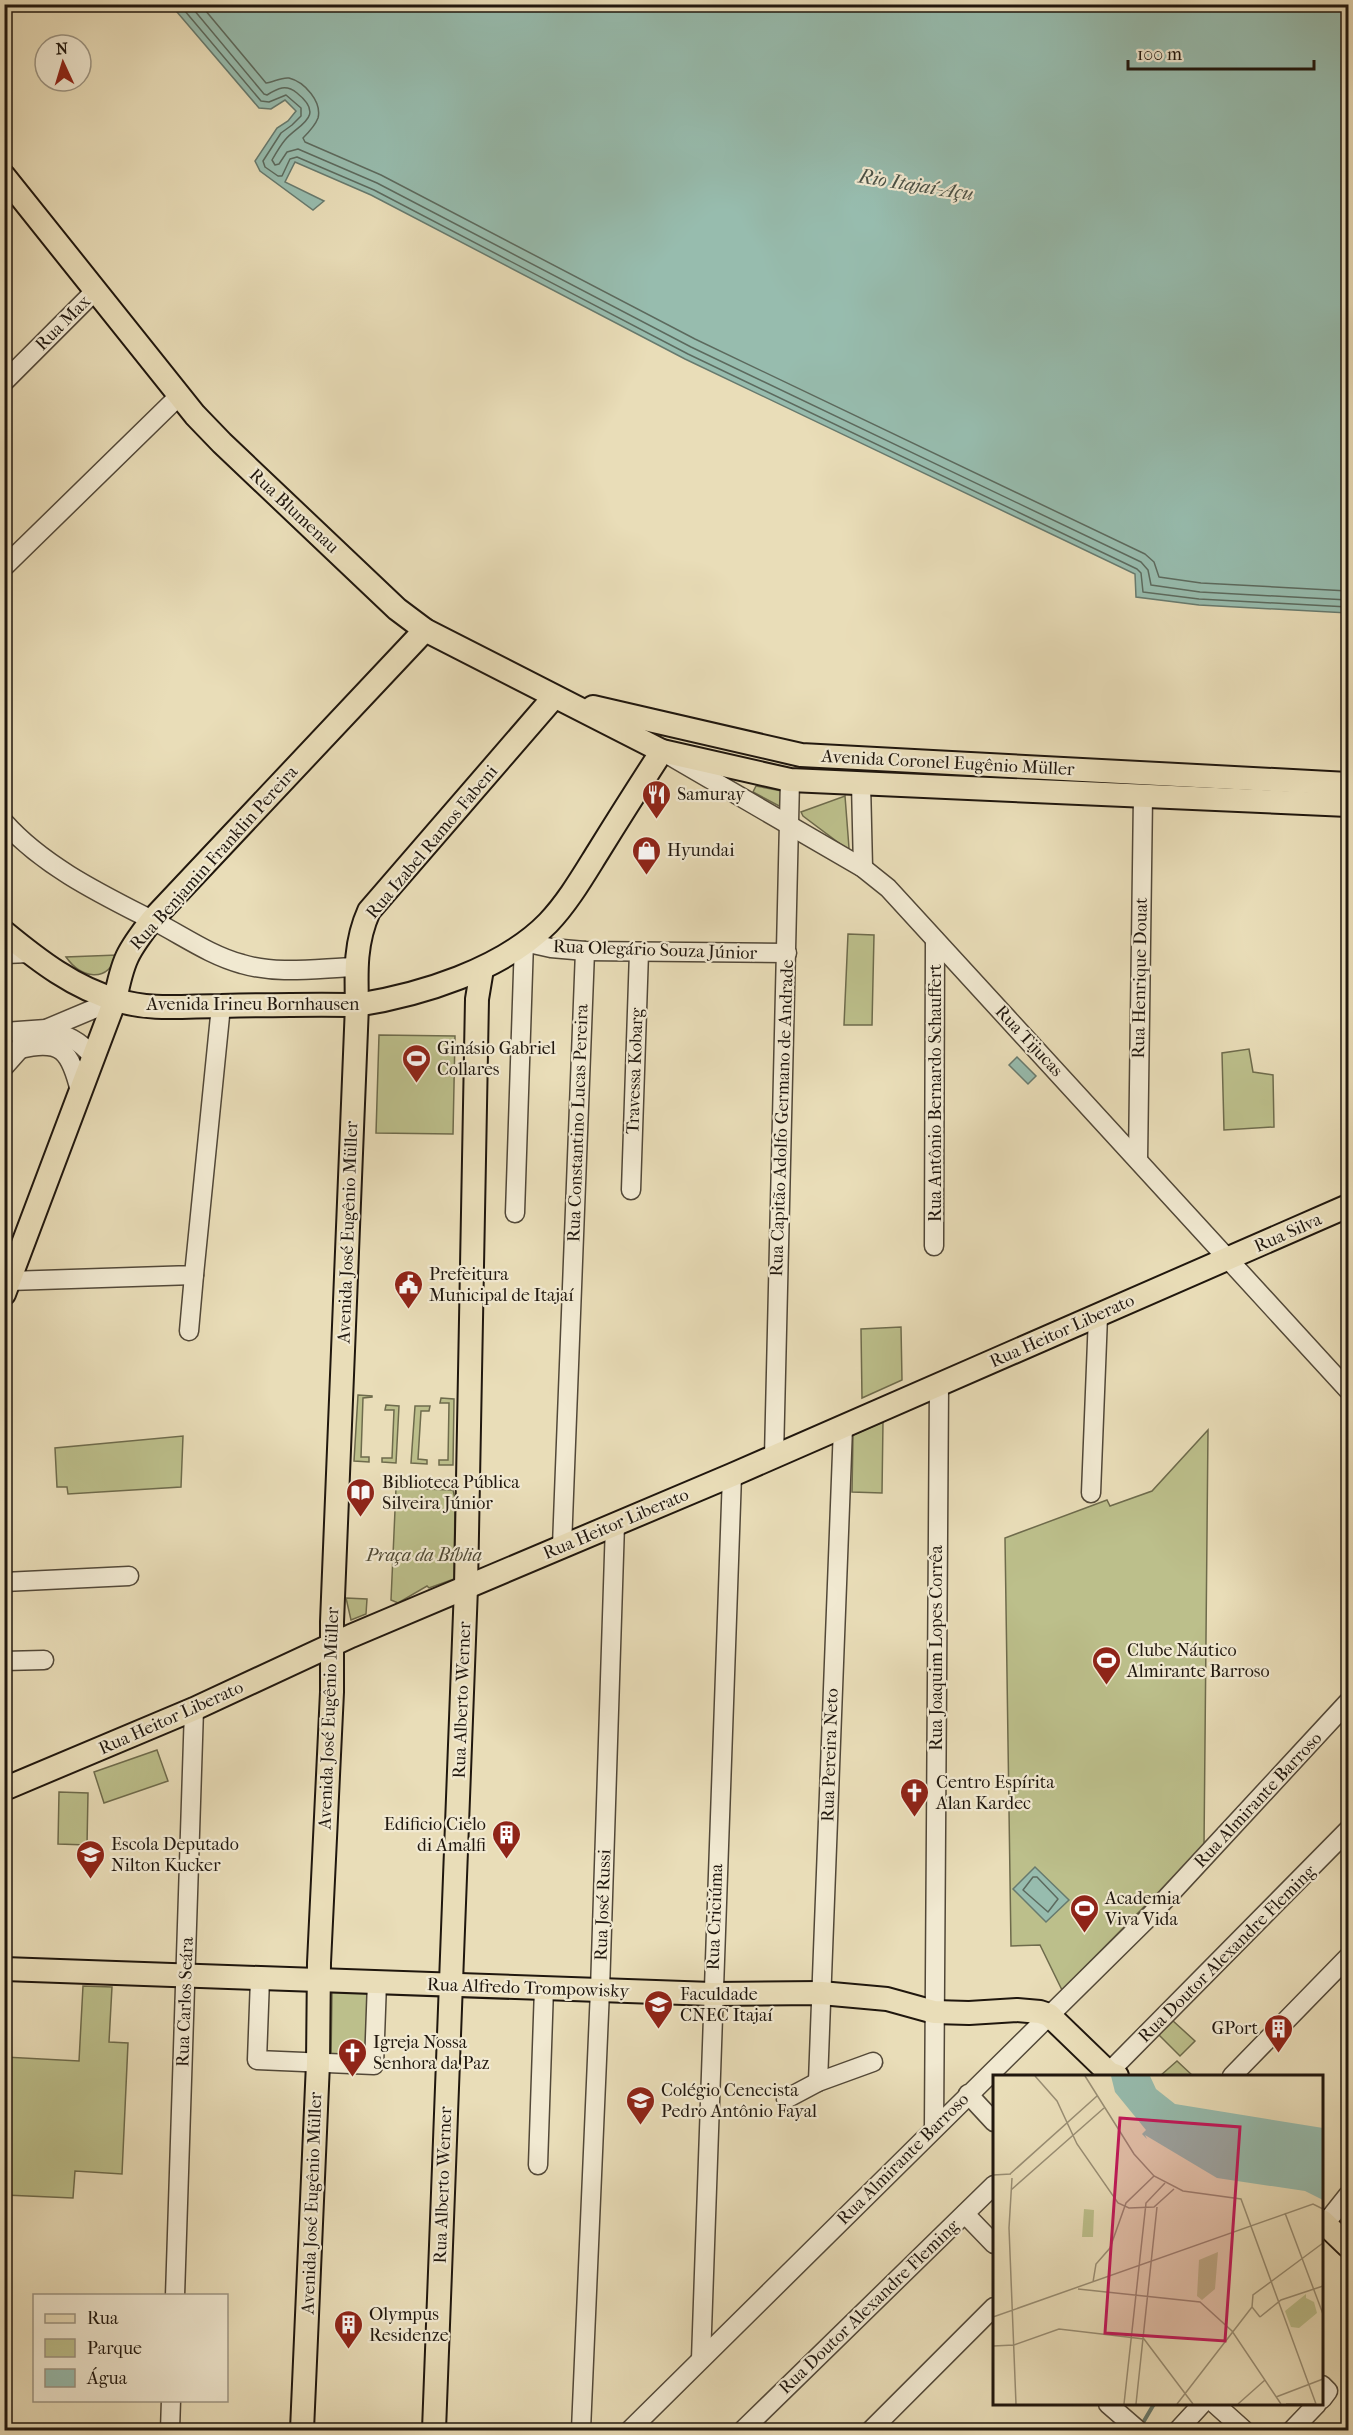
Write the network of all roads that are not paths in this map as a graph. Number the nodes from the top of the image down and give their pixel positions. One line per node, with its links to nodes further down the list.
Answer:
1 (4, 176): 2 (main road, Rua Blumenau)
2 (96, 290): 3 (street, Rua Max); 4 (main road, Rua Blumenau)
3 (4, 381)
4 (179, 396): 5 (street); 6 (main road, Rua Blumenau)
5 (4, 567)
6 (425, 630): 7 (main road, Rua Blumenau); 17 (main road, Rua Benjamin Franklin Pereira)
7 (554, 697): 8 (main road, Rua Blumenau); 11 (main road, Avenida Coronel Eugênio Müller); 26 (main road, Rua Izabel Ramos Fabeni)
8 (662, 751): 9 (main road, Avenida Coronel Eugênio Müller); 15 (street, Rua Tijucas); 20 (main road, Avenida Irineu Bornhausen)
9 (790, 780): 10 (main road, Avenida Coronel Eugênio Müller); 15 (street, Rua Capitão Adolfo Germano de Andrade)
10 (861, 783): 12 (main road, Avenida Coronel Eugênio Müller); 16 (street)
11 (1348, 784)
12 (1143, 796): 13 (main road, Avenida Coronel Eugênio Müller); 36 (street, Rua Henrique Douat)
13 (1348, 805)
14 (4, 822): 17 (street)
15 (789, 825): 16 (street, Rua Tijucas); 24 (street, Rua Capitão Adolfo Germano de Andrade)
16 (863, 868): 19 (street, Rua Tijucas)
17 (152, 920): 26 (street); 28 (main road, Rua Benjamin Franklin Pereira)
18 (4, 932): 23 (main road, Avenida Irineu Bornhausen)
19 (935, 939): 36 (street, Rua Tijucas); 40 (street, Rua Antônio Bernardo Schauffert)
20 (524, 942): 21 (street, Rua Olegário Souza Júnior); 27 (main road, Avenida Irineu Bornhausen); 39 (street)
21 (585, 951): 22 (street, Rua Olegário Souza Júnior); 53 (street, Rua Constantino Lucas Pereira)
22 (639, 952): 24 (street, Rua Olegário Souza Júnior); 37 (street, Travessa Kobarg)
23 (31, 953): 25 (street); 28 (main road, Avenida Irineu Bornhausen)
24 (787, 953): 49 (street, Rua Capitão Adolfo Germano de Andrade)
25 (4, 954)
26 (356, 967): 29 (main road, Rua Izabel Ramos Fabeni)
27 (482, 969): 29 (main road, Avenida Irineu Bornhausen); 56 (main road, Rua Alberto Werner)
28 (115, 1000): 30 (main road, Avenida Irineu Bornhausen); 31 (street); 33 (main road, Rua Benjamin Franklin Pereira)
29 (357, 1005): 30 (main road, Avenida Irineu Bornhausen); 57 (main road, Avenida José Eugênio Müller)
30 (221, 1006): 42 (street)
31 (46, 1029): 32 (street); 33 (street)
32 (15, 1038): 34 (street); 35 (street)
33 (93, 1057): 35 (main road, Rua Benjamin Franklin Pereira)
34 (4, 1067)
35 (80, 1090): 43 (main road, Rua Benjamin Franklin Pereira)
36 (1137, 1160): 41 (street, Rua Tijucas)
37 (631, 1190)
38 (1348, 1206): 41 (main road, Rua Silva)
39 (515, 1213)
40 (934, 1246)
41 (1228, 1259): 44 (main road, Rua Heitor Liberato); 47 (street, Rua Tijucas)
42 (194, 1275): 43 (street); 45 (street)
43 (6, 1290)
44 (1098, 1316): 46 (main road, Rua Heitor Liberato); 51 (street)
45 (189, 1331)
46 (939, 1385): 48 (main road, Rua Heitor Liberato); 75 (street, Rua Joaquim Lopes Corrêa)
47 (1348, 1390)
48 (843, 1427): 49 (main road, Rua Heitor Liberato); 73 (street, Rua Pereira Neto)
49 (774, 1457): 50 (main road, Rua Heitor Liberato)
50 (732, 1475): 52 (main road, Rua Heitor Liberato); 74 (street, Rua Criciúma)
51 (1092, 1493)
52 (615, 1524): 53 (main road, Rua Heitor Liberato); 72 (street, Rua José Russi)
53 (562, 1546): 56 (main road, Rua Heitor Liberato)
54 (129, 1576): 55 (street)
55 (4, 1582)
56 (466, 1587): 57 (main road, Rua Heitor Liberato); 70 (main road, Rua Alberto Werner)
57 (332, 1645): 61 (main road, Rua Heitor Liberato); 68 (main road, Avenida José Eugênio Müller)
58 (44, 1660): 59 (street)
59 (4, 1661)
60 (1348, 1702): 76 (street, Rua Almirante Barroso)
61 (194, 1709): 62 (main road, Rua Heitor Liberato); 66 (street, Rua Carlos Seára)
62 (4, 1789)
63 (1348, 1830): 79 (street, Rua Doutor Alexandre Fleming)
64 (1348, 1957): 80 (street)
65 (4, 1969): 66 (main road, Rua Alfredo Trompowisky)
66 (186, 1976): 67 (main road, Rua Alfredo Trompowisky); 93 (street, Rua Carlos Seára)
67 (260, 1979): 68 (main road, Rua Alfredo Trompowisky); 78 (street)
68 (319, 1980): 69 (main road, Rua Alfredo Trompowisky); 78 (main road, Avenida José Eugênio Müller)
69 (377, 1982): 70 (main road, Rua Alfredo Trompowisky); 78 (street)
70 (451, 1985): 71 (main road, Rua Alfredo Trompowisky); 103 (main road, Rua Alberto Werner)
71 (544, 1988): 72 (main road, Rua Alfredo Trompowisky); 86 (street)
72 (600, 1990): 74 (main road, Rua Alfredo Trompowisky); 104 (street, Rua José Russi)
73 (821, 1993): 74 (main road, Rua Alfredo Trompowisky); 75 (main road, Rua Alfredo Trompowisky); 81 (street, Rua Pereira Neto)
74 (712, 1994): 95 (street, Rua Criciúma)
75 (934, 2012): 76 (main road, Rua Alfredo Trompowisky); 85 (street, Rua Joaquim Lopes Corrêa)
76 (1049, 2015): 79 (main road); 82 (street, Rua Almirante Barroso)
77 (873, 2062): 81 (street)
78 (318, 2063): 102 (main road, Avenida José Eugênio Müller)
79 (1110, 2075)
80 (1233, 2075)
81 (818, 2082): 83 (street)
82 (968, 2094): 84 (street); 85 (street, Rua Almirante Barroso)
83 (786, 2099)
84 (993, 2121)
85 (934, 2128): 95 (street, Rua Almirante Barroso)
86 (538, 2165)
87 (993, 2186): 89 (street, Rua Doutor Alexandre Fleming)
88 (1348, 2194): 90 (street)
89 (965, 2214): 91 (street); 106 (street, Rua Doutor Alexandre Fleming)
90 (1323, 2222): 92 (main road)
91 (993, 2243)
92 (1348, 2246)
93 (174, 2294)
94 (993, 2308): 107 (street)
95 (701, 2359): 105 (street, Rua Almirante Barroso)
96 (171, 2402): 101 (street)
97 (1110, 2405): 108 (street)
98 (1200, 2405): 109 (street)
99 (1217, 2405): 110 (street)
100 (1315, 2405): 111 (street)
101 (170, 2430)
102 (302, 2430)
103 (434, 2430)
104 (581, 2430)
105 (630, 2430)
106 (743, 2430)
107 (871, 2430)
108 (1138, 2430)
109 (1178, 2430)
110 (1244, 2430)
111 (1292, 2430)

